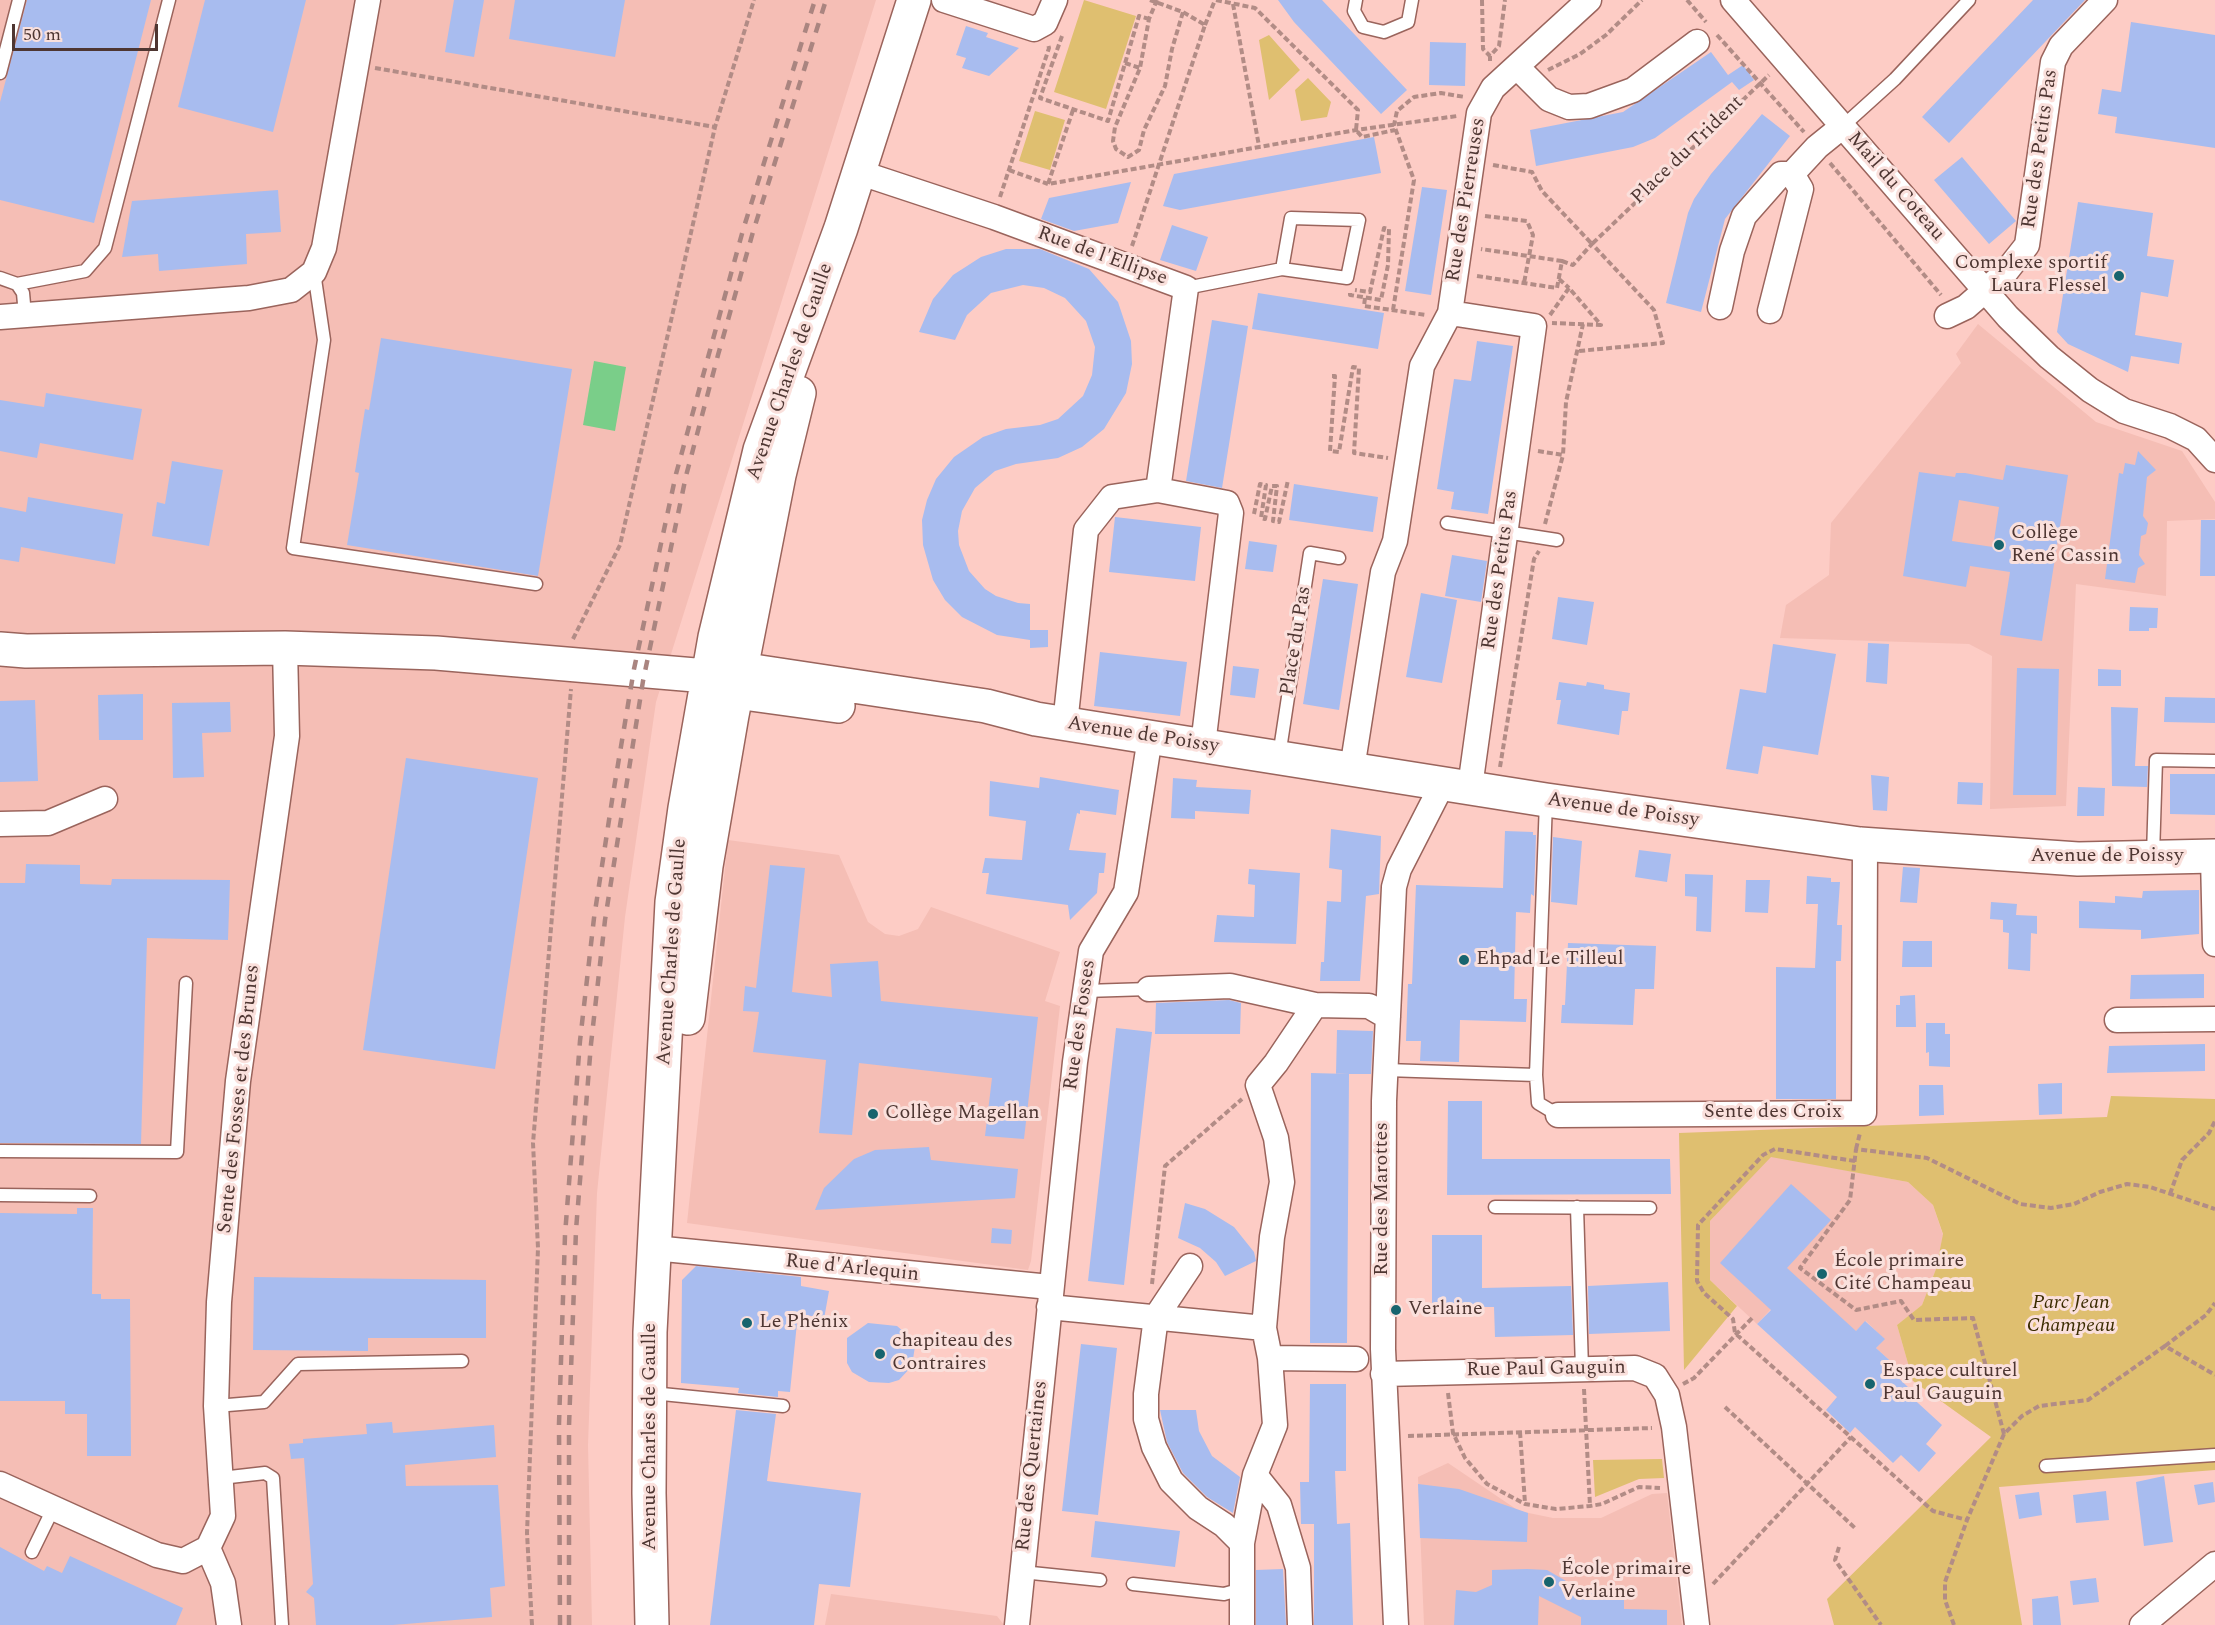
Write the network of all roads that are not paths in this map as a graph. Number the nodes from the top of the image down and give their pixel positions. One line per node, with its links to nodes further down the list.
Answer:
1 (19, 0): 15 (lane)
2 (169, 0): 23 (lane)
3 (368, 0): 21 (street)
4 (914, 0): 17 (main road, Avenue Charles de Gaulle)
5 (944, 0): 6 (street)
6 (1055, 0)
7 (1356, 0): 8 (lane)
8 (1412, 0)
9 (1589, 0): 14 (street, Rue des Pierreuses)
10 (1970, 0): 16 (lane)
11 (2105, 0): 25 (street, Rue des Petits Pas)
12 (1742, 3): 16 (street, Mail du Coteau)
13 (1697, 42): 14 (street)
14 (1517, 67): 29 (street, Rue des Pierreuses)
15 (0, 73)
16 (1843, 126): 18 (street); 25 (street, Mail du Coteau)
17 (858, 172): 19 (main road, Avenue Charles de Gaulle); 24 (street, Rue de l'Ellipse)
18 (1792, 174): 26 (street); 27 (street)
19 (841, 228): 33 (main road, Avenue Charles de Gaulle); 40 (main road, Avenue Charles de Gaulle)
20 (1282, 269): 20 (lane); 24 (lane)
21 (314, 272): 28 (street); 39 (lane)
22 (0, 278): 23 (lane)
23 (17, 284): 28 (lane)
24 (1186, 288): 34 (street, Rue de l'Ellipse)
25 (1985, 291): 30 (street, Rue des Petits Pas); 32 (street, Mail du Coteau)
26 (1720, 307)
27 (1770, 311)
28 (25, 315): 31 (street)
29 (1449, 316): 36 (street, Rue des Petits Pas); 52 (street, Rue des Pierreuses)
30 (1947, 316)
31 (0, 317)
32 (2215, 460)
33 (750, 490): 44 (main road, Avenue Charles de Gaulle); 44 (main road)
34 (1158, 490): 46 (street); 48 (street)
35 (1447, 523): 36 (lane)
36 (1507, 532): 37 (lane); 53 (street, Rue des Petits Pas)
37 (1557, 540)
38 (1339, 558): 49 (lane, Place du Pas)
39 (536, 584)
40 (749, 625): 43 (main road); 44 (main road, Avenue Charles de Gaulle)
41 (285, 648): 42 (main road); 44 (main road); 89 (street, Sente des Fosses et des Brunes)
42 (0, 649)
43 (798, 677): 44 (main road, Avenue de Poissy); 46 (main road, Avenue de Poissy)
44 (721, 678): 45 (main road, Avenue de Poissy); 50 (main road, Avenue Charles de Gaulle); 60 (main road); 78 (main road, Avenue Charles de Gaulle)
45 (770, 697): 46 (main road, Avenue de Poissy); 50 (main road)
46 (1050, 721): 47 (main road, Avenue de Poissy)
47 (1150, 737): 48 (main road, Avenue de Poissy); 64 (street, Rue des Fosses)
48 (1203, 745): 49 (main road, Avenue de Poissy)
49 (1279, 757): 52 (main road, Avenue de Poissy)
50 (726, 758): 60 (main road, Avenue Charles de Gaulle)
51 (2215, 761): 59 (lane)
52 (1352, 769): 53 (main road, Avenue de Poissy)
53 (1456, 785): 55 (main road, Avenue de Poissy); 66 (street, Rue des Marottes)
54 (105, 799): 56 (street)
55 (1546, 800): 57 (main road, Avenue de Poissy); 70 (lane)
56 (0, 824)
57 (1865, 845): 59 (main road, Avenue de Poissy); 71 (street, Sente des Croix)
58 (2214, 857): 59 (main road, Avenue de Poissy); 61 (street)
59 (2153, 859)
60 (704, 881): 78 (main road, Avenue Charles de Gaulle)
61 (2215, 944)
62 (186, 983): 72 (lane)
63 (1149, 989): 64 (lane); 65 (street)
64 (1085, 991): 80 (street, Rue des Fosses)
65 (1315, 1005): 66 (street); 82 (street)
66 (1388, 1017): 69 (street, Rue des Marottes)
67 (2215, 1019): 68 (street)
68 (2117, 1020)
69 (1386, 1070): 70 (lane); 86 (street, Rue des Marottes)
70 (1536, 1075): 71 (lane)
71 (1558, 1115)
72 (0, 1151)
73 (0, 1195): 74 (lane)
74 (90, 1196)
75 (1495, 1207): 76 (lane)
76 (1577, 1208): 77 (lane); 87 (lane)
77 (1650, 1208)
78 (660, 1248): 80 (street, Rue d'Arlequin); 88 (main road, Avenue Charles de Gaulle); 107 (main road, Avenue Charles de Gaulle)
79 (1190, 1266): 81 (street)
80 (1049, 1297): 81 (street); 101 (street, Rue des Quertaines)
81 (1152, 1316): 82 (street); 97 (street)
82 (1263, 1328): 83 (street)
83 (1270, 1358): 84 (street); 93 (street)
84 (1356, 1359)
85 (462, 1361): 89 (lane)
86 (1383, 1374): 87 (street, Rue Paul Gauguin); 112 (street, Rue des Marottes)
87 (1583, 1379): 113 (street, Rue Paul Gauguin)
88 (662, 1394): 90 (lane); 108 (main road, Avenue Charles de Gaulle)
89 (216, 1406): 94 (street, Sente des Fosses et des Brunes)
90 (783, 1406)
91 (2215, 1455): 92 (lane)
92 (2046, 1466)
93 (1255, 1475): 97 (street); 111 (street)
94 (221, 1478): 98 (street, Sente des Fosses et des Brunes); 106 (lane)
95 (0, 1484): 96 (street)
96 (54, 1509): 98 (street); 99 (lane)
97 (1242, 1543): 103 (street)
98 (208, 1548): 105 (street)
99 (32, 1552)
100 (2215, 1564): 114 (street)
101 (1022, 1572): 102 (lane); 109 (street, Rue des Quertaines)
102 (1100, 1580)
103 (1242, 1582): 104 (lane); 110 (street)
104 (1133, 1584)
105 (229, 1625)
106 (282, 1625)
107 (652, 1625)
108 (665, 1625)
109 (1017, 1625)
110 (1242, 1625)
111 (1300, 1625)
112 (1396, 1625)
113 (1697, 1625)
114 (2142, 1625)

